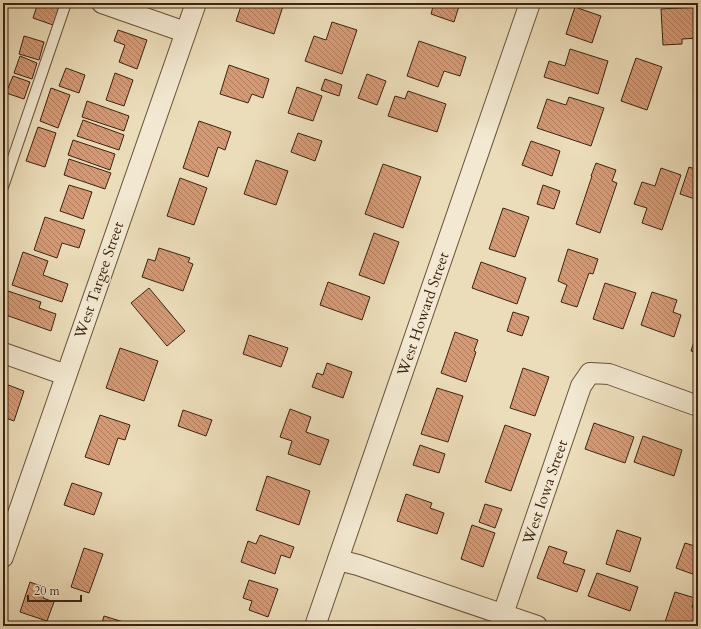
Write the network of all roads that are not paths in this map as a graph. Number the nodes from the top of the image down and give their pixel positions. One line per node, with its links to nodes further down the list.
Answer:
1 (66, 3): 6 (lane)
2 (102, 3): 5 (street)
3 (196, 3): 5 (street, West Targee Street)
4 (530, 3): 11 (street, West Howard Street)
5 (185, 32): 8 (street, West Targee Street)
6 (3, 187)
7 (3, 353): 8 (street)
8 (66, 375): 10 (street, West Targee Street)
9 (698, 406): 12 (street, West Iowa Street)
10 (3, 556)
11 (338, 560): 12 (street); 13 (street, West Howard Street)
12 (503, 614): 14 (street)
13 (315, 626)
14 (537, 626)

